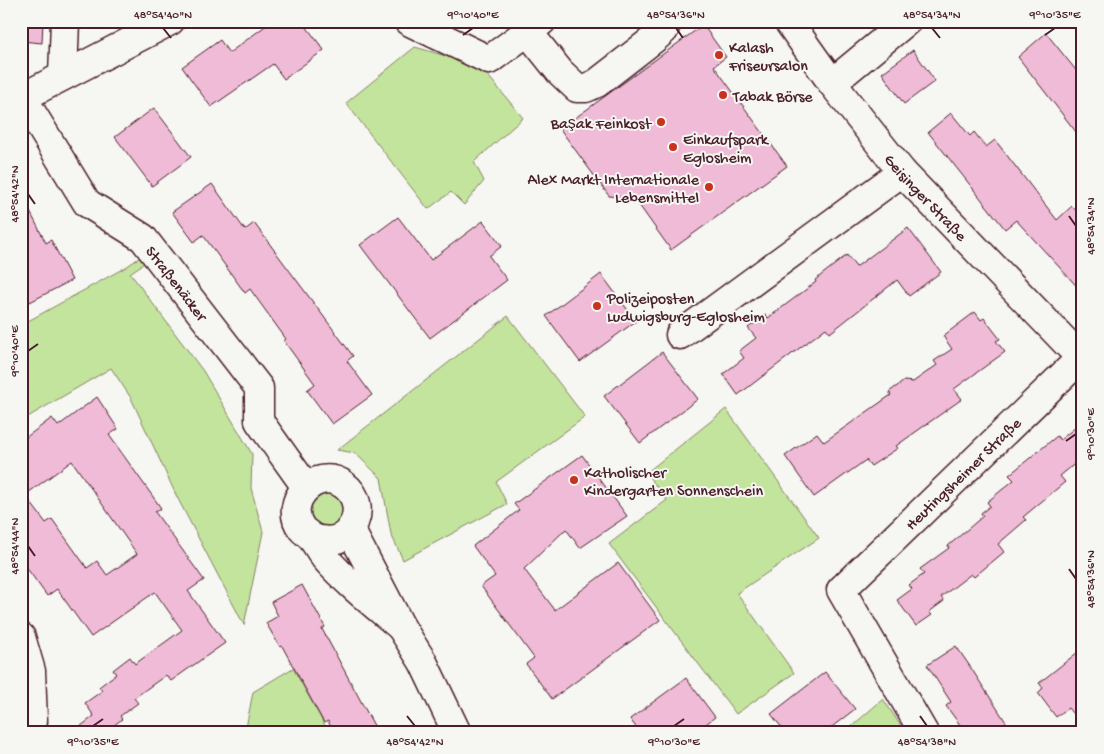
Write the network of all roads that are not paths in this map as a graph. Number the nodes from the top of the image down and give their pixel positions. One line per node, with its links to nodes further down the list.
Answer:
1 (65, 21): 8 (street)
2 (170, 21): 8 (street)
3 (408, 21): 7 (street)
4 (667, 21): 7 (street)
5 (788, 21): 9 (street, Geisinger Straße)
6 (907, 21): 9 (street)
7 (535, 26)
8 (63, 76): 10 (street)
9 (832, 84): 11 (street, Geisinger Straße)
10 (22, 96): 14 (street, Straßenäcker)
11 (902, 172): 12 (street); 13 (street, Geisinger Straße)
12 (680, 335)
13 (1082, 357): 21 (street, Heutingsheimer Straße)
14 (306, 487): 15 (street); 16 (street)
15 (350, 529): 16 (street); 17 (street)
16 (310, 536): 17 (street)
17 (401, 627): 20 (street)
18 (21, 637): 19 (street)
19 (24, 733)
20 (457, 733)
21 (924, 733)

